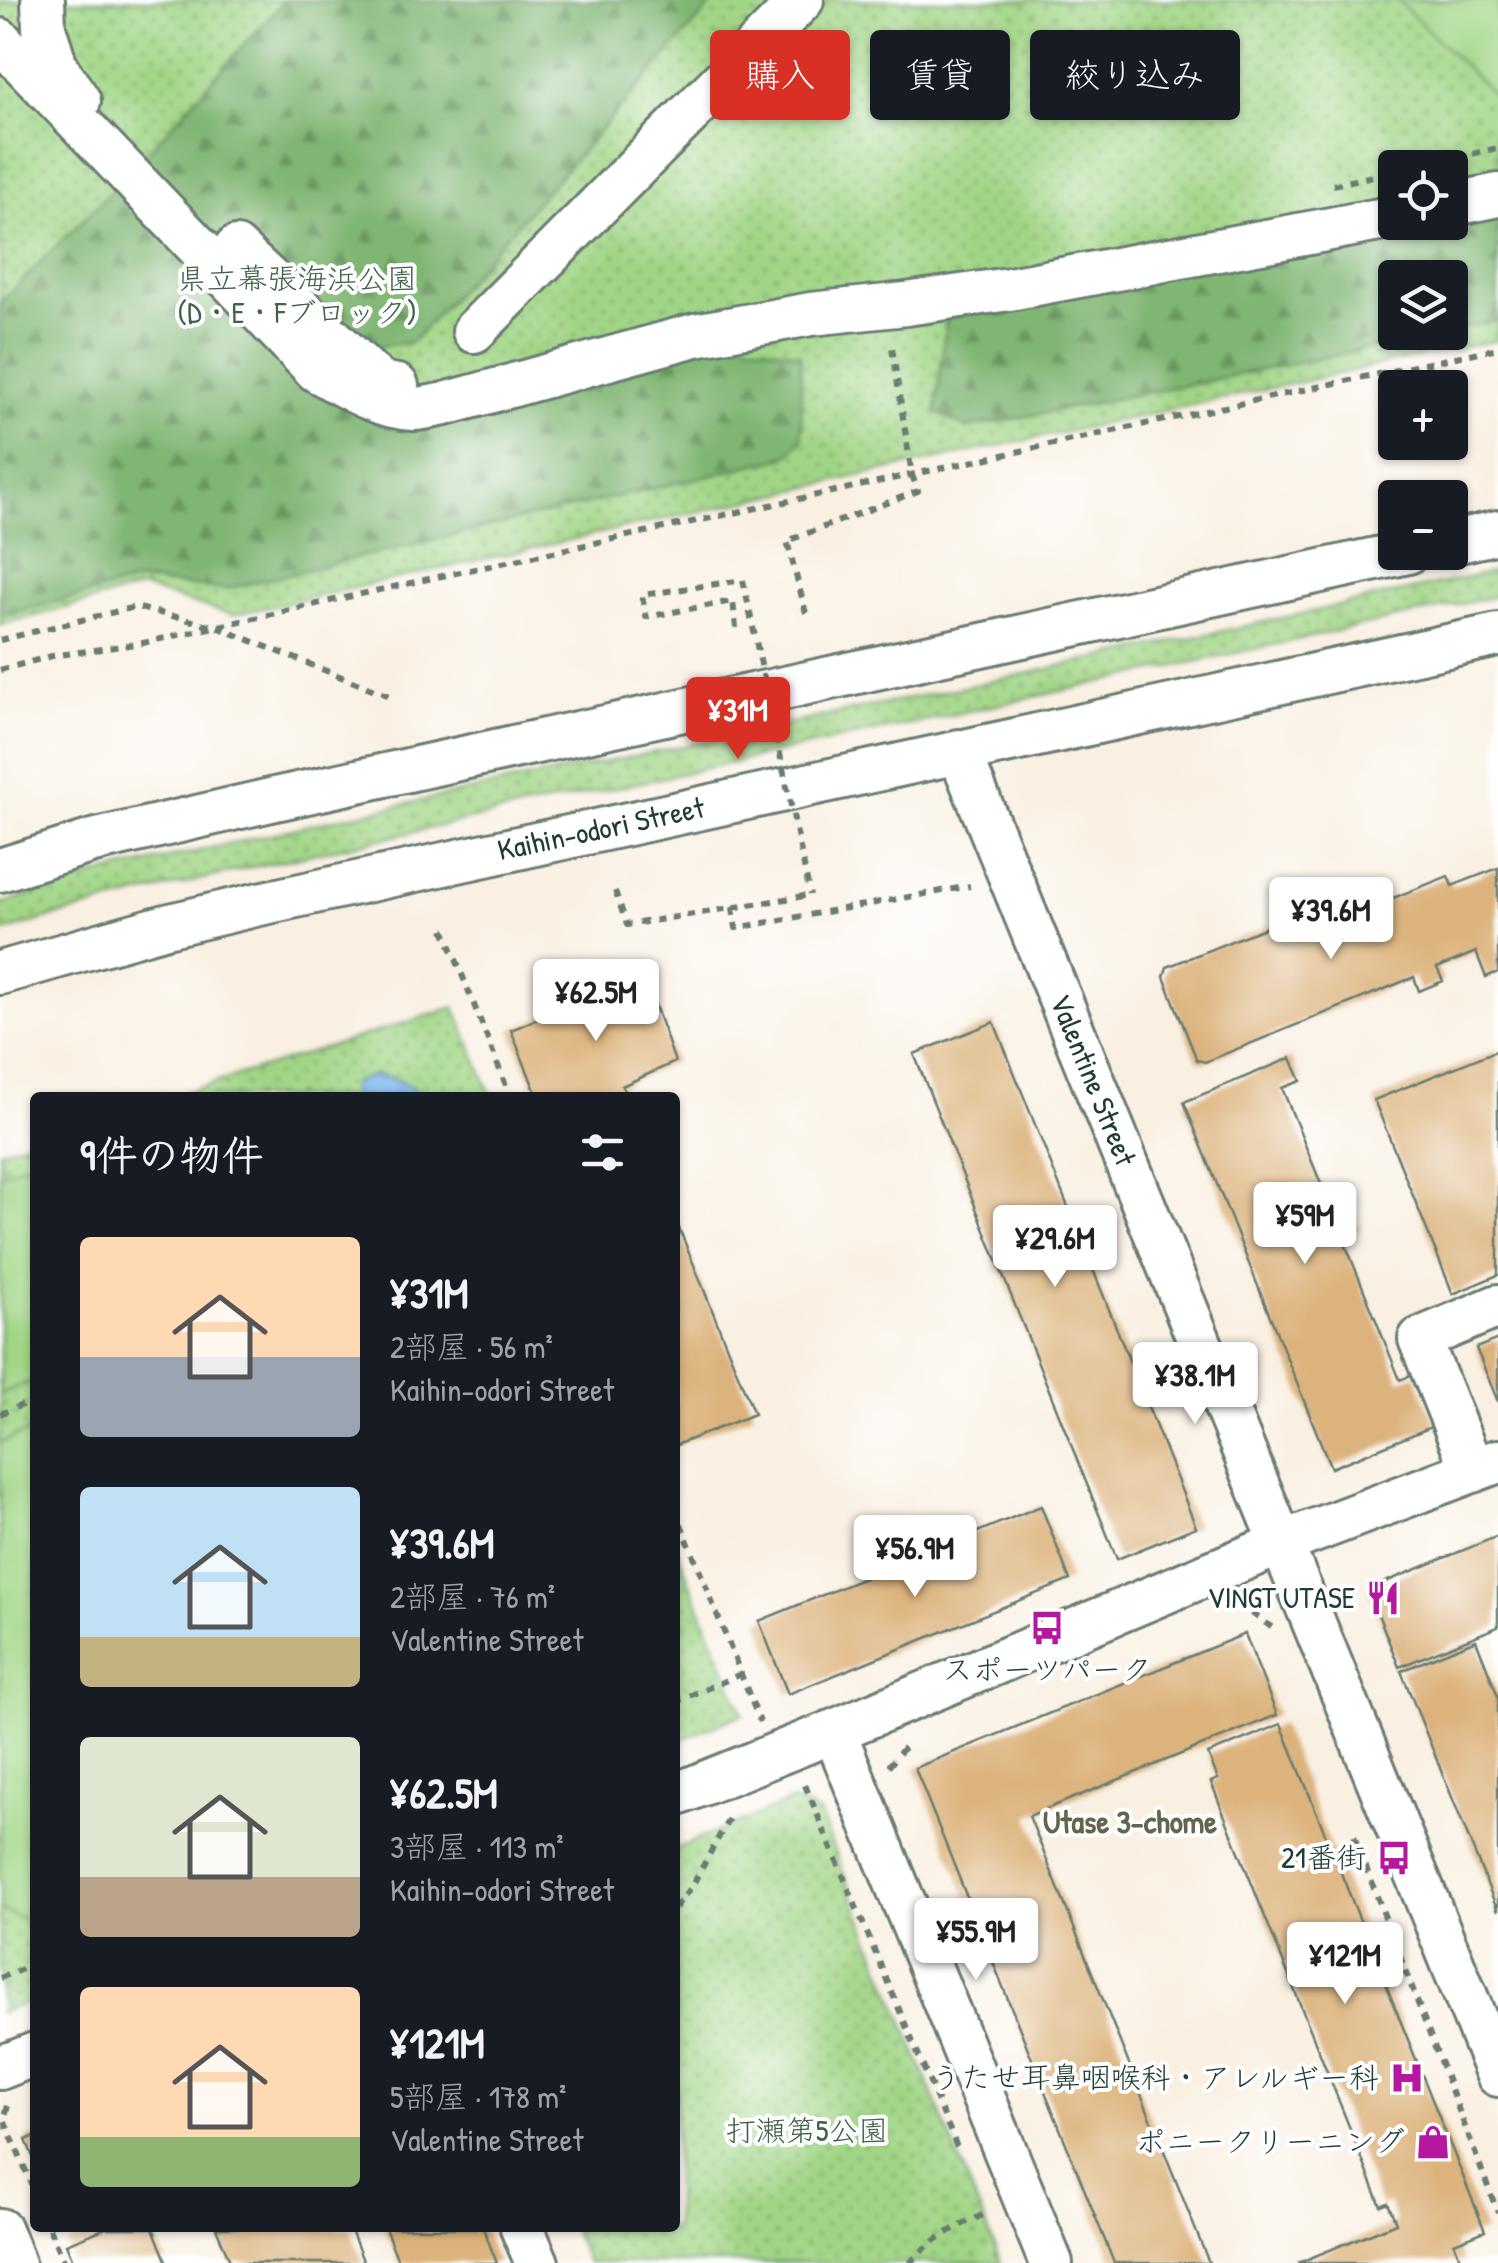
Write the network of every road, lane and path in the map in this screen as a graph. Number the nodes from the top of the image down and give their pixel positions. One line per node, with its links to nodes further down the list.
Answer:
1 (42, 0): 9 (street)
2 (802, 0): 13 (street)
3 (0, 40): 12 (street)
4 (1498, 148): 5 (path)
5 (1468, 155)
6 (1498, 171): 7 (street)
7 (1468, 178)
8 (1498, 194): 10 (street)
9 (1378, 198)
10 (1468, 201)
11 (1378, 220): 12 (street)
12 (906, 304): 15 (path)
13 (474, 330)
14 (1498, 348): 15 (path)
15 (912, 475): 19 (path); 20 (path)
16 (1498, 532): 17 (street)
17 (1468, 539)
18 (1378, 559): 27 (street)
19 (806, 613)
20 (217, 627): 23 (path); 24 (path); 25 (path)
21 (736, 628): 30 (path, bridge)
22 (1498, 635): 26 (street, Kaihin-odori Street)
23 (0, 640)
24 (0, 670)
25 (394, 698)
26 (959, 751): 32 (street, Kaihin-odori Street); 39 (street, Valentine Street)
27 (0, 870)
28 (970, 886): 30 (path)
29 (615, 891): 30 (path)
30 (732, 907)
31 (444, 930): 33 (path)
32 (0, 973)
33 (509, 1092)
34 (1498, 1306): 37 (street)
35 (30, 1402): 36 (path)
36 (0, 1414)
37 (1486, 1466): 39 (street)
38 (680, 1522): 42 (path)
39 (1282, 1543): 45 (street); 56 (street, Valentine Street)
40 (1239, 1604): 41 (path)
41 (1276, 1630)
42 (741, 1674): 43 (path); 44 (path)
43 (680, 1700)
44 (760, 1722)
45 (834, 1731): 49 (street); 69 (street)
46 (908, 1742): 47 (path)
47 (896, 1783)
48 (804, 1784): 58 (path)
49 (680, 1793)
50 (732, 1813): 52 (path)
51 (1352, 1830): 60 (path)
52 (680, 1902)
53 (30, 1966): 54 (path)
54 (0, 1978)
55 (30, 2059): 57 (street)
56 (1498, 2075)
57 (5, 2085): 59 (path)
58 (962, 2159)
59 (30, 2181)
60 (1498, 2213)
61 (0, 2230): 65 (street)
62 (992, 2230): 68 (path)
63 (51, 2232): 66 (path)
64 (524, 2232): 67 (street)
65 (13, 2263)
66 (64, 2263)
67 (536, 2263)
68 (910, 2263)
69 (1051, 2263)

